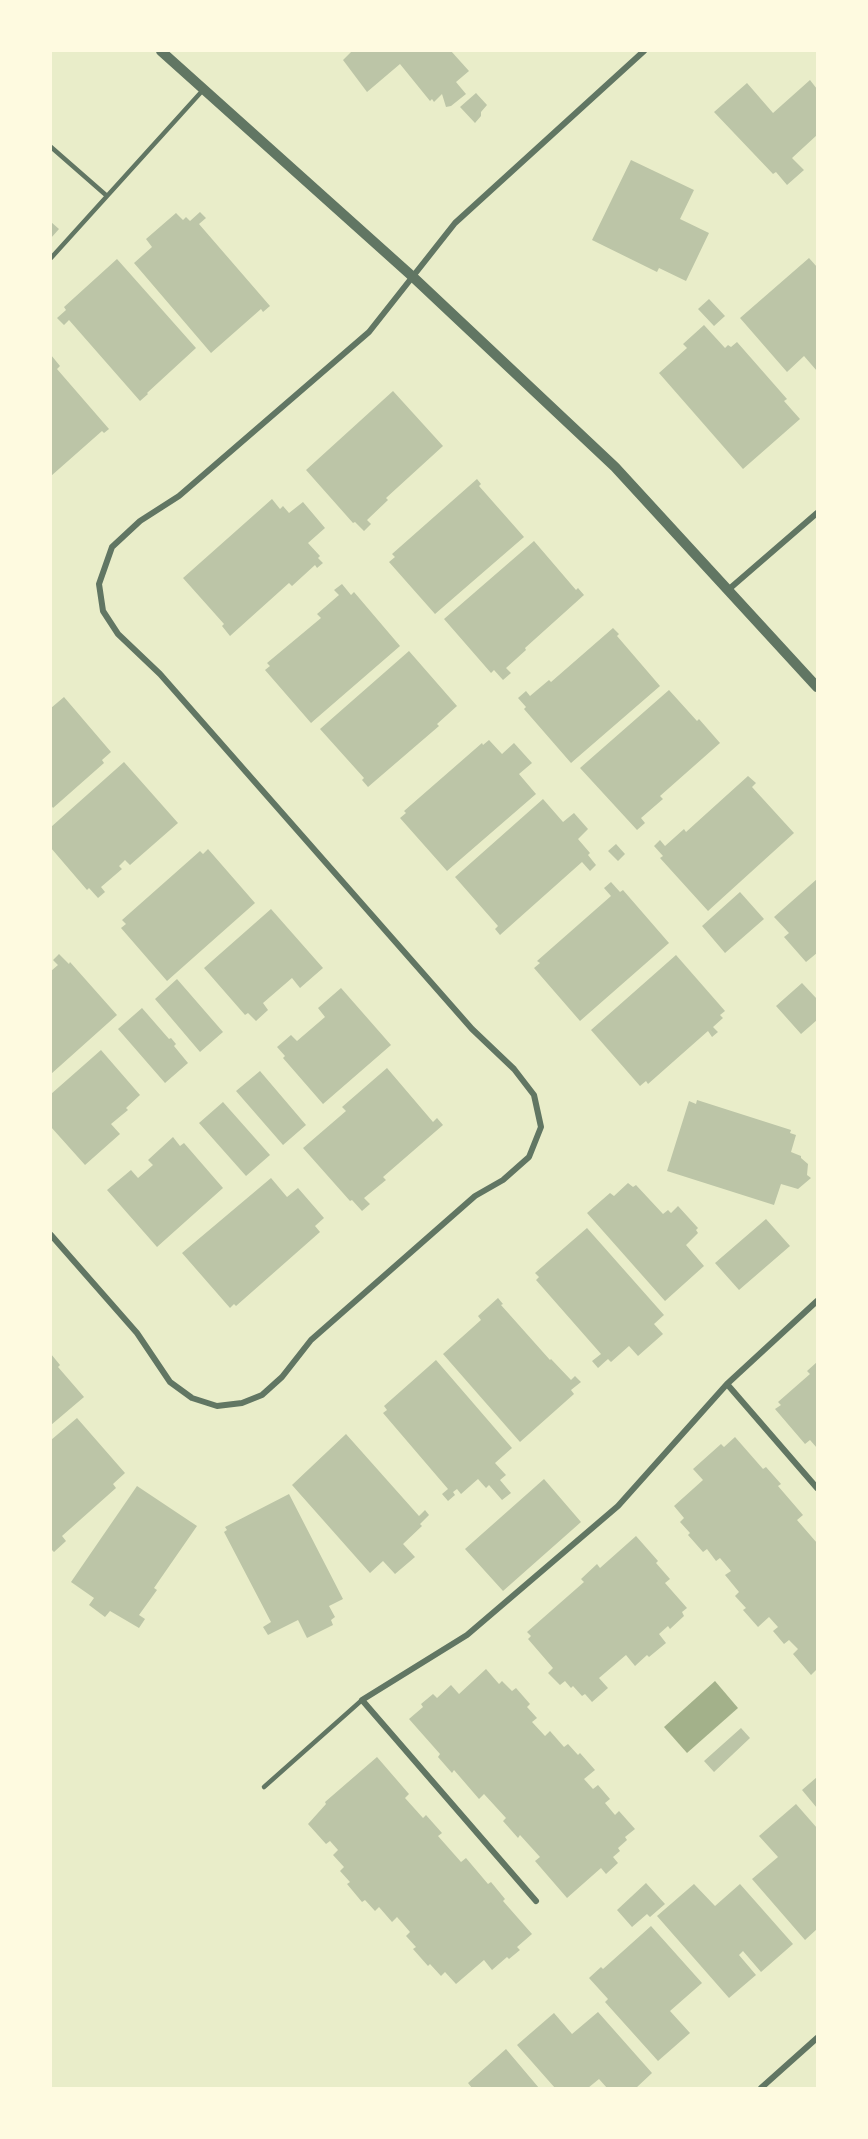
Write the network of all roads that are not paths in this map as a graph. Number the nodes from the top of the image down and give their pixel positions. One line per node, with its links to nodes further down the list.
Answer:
1 (161, 51): 3 (street)
2 (644, 51): 7 (street)
3 (205, 88): 5 (lane); 7 (street)
4 (51, 147): 5 (lane)
5 (107, 196): 6 (lane)
6 (51, 258)
7 (413, 277): 9 (street); 11 (street)
8 (817, 513): 9 (street)
9 (728, 591): 10 (street)
10 (817, 687)
11 (51, 1234)
12 (817, 1301): 13 (street)
13 (727, 1384): 14 (street); 15 (street)
14 (817, 1488)
15 (362, 1700): 16 (lane); 17 (street)
16 (264, 1787)
17 (536, 1901)
18 (817, 2038): 19 (street)
19 (760, 2088)

